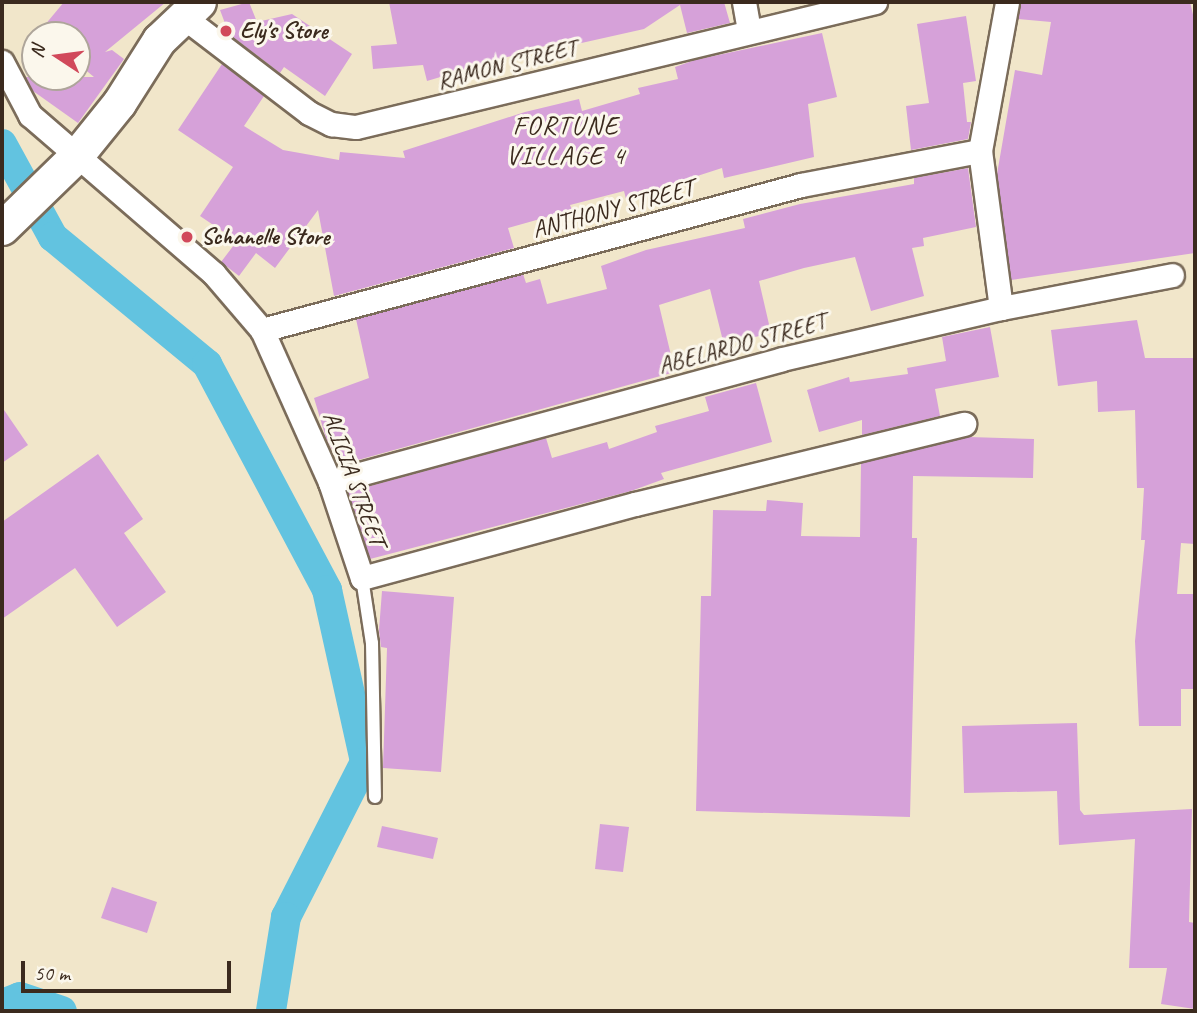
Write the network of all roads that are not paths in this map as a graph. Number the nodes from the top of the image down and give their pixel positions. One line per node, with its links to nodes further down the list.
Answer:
1 (744, 2): 5 (street)
2 (875, 2): 5 (street, RAMON STREET)
3 (1007, 2): 7 (street)
4 (190, 8): 5 (street, RAMON STREET); 8 (street)
5 (749, 29)
6 (2, 62): 8 (street, ALICIA STREET)
7 (980, 151): 11 (street); 12 (street, ANTHONY STREET)
8 (66, 167): 9 (street); 12 (street, ALICIA STREET)
9 (4, 226)
10 (1172, 275): 11 (street, ABELARDO STREET)
11 (1001, 308): 14 (street, ABELARDO STREET)
12 (262, 330): 14 (street, ALICIA STREET)
13 (964, 424): 15 (street, ALICIA STREET)
14 (330, 482): 15 (street, ALICIA STREET)
15 (362, 578): 16 (lane)
16 (375, 797)

